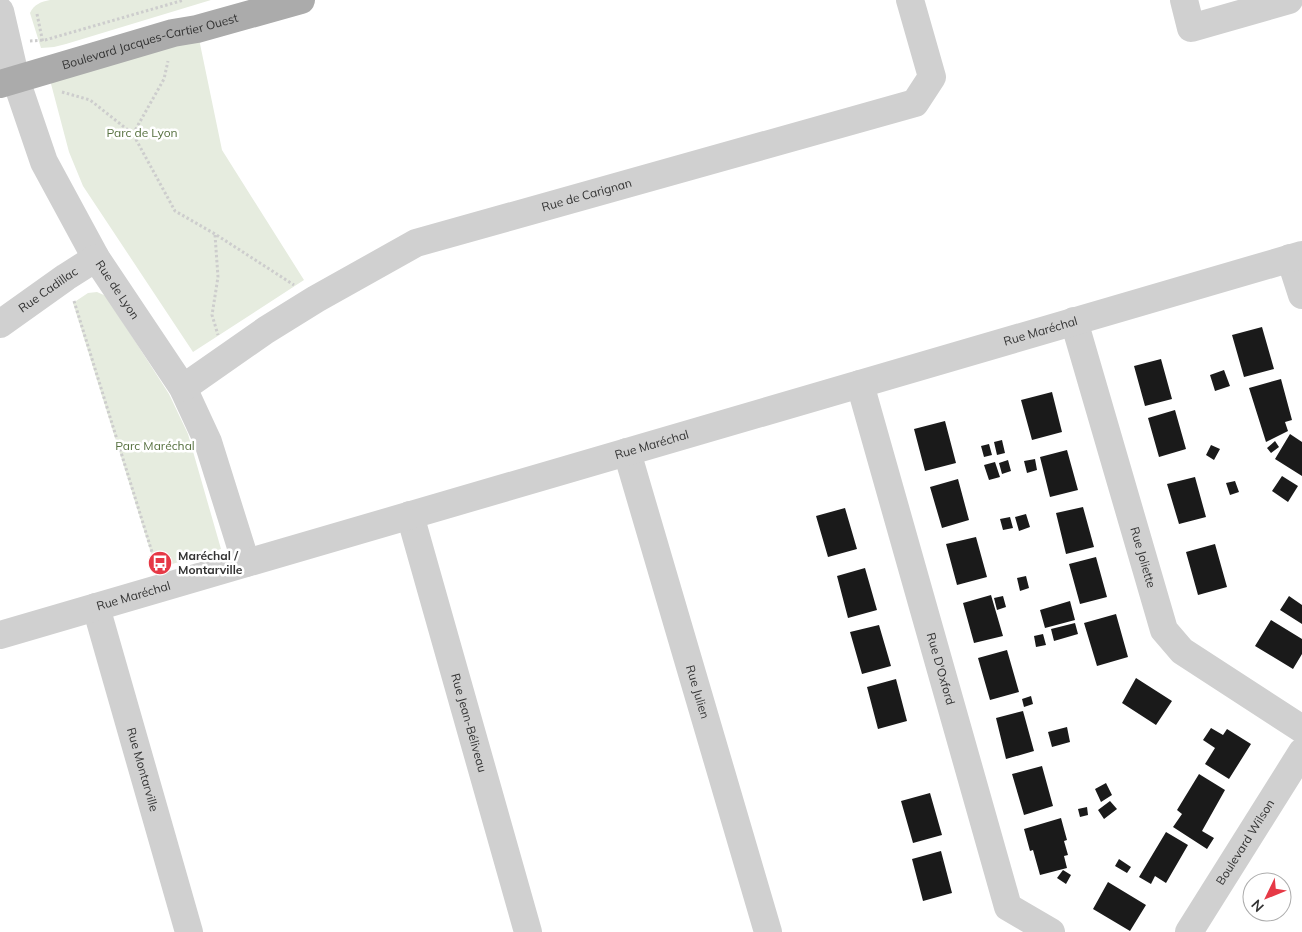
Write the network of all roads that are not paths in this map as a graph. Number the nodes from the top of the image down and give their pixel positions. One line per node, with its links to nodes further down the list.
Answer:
1 (301, 0): 6 (main road, Boulevard Jacques-Cartier Ouest)
2 (910, 0): 13 (street, Rue de Carignan)
3 (1184, 0): 4 (street)
4 (1289, 0)
5 (0, 11): 6 (street, Rue de Lyon)
6 (8, 82): 8 (street, Rue de Lyon)
7 (1296, 256): 9 (street); 10 (street, Rue Maréchal)
8 (96, 258): 11 (street, Rue Cadillac); 13 (street, Rue de Lyon)
9 (1302, 295)
10 (1074, 321): 12 (street, Rue Maréchal); 19 (street, Rue Joliette)
11 (0, 324)
12 (860, 384): 14 (street, Rue Maréchal); 24 (street, Rue D'Oxford)
13 (183, 388): 16 (street, Rue de Lyon)
14 (627, 452): 15 (street, Rue Maréchal); 23 (street, Rue Julien)
15 (410, 515): 16 (street, Rue Maréchal); 22 (street, Rue Jean-Béliveau)
16 (246, 563): 17 (street, Rue Maréchal)
17 (96, 607): 18 (street, Rue Maréchal); 21 (street, Rue Montarville)
18 (0, 635)
19 (1302, 729)
20 (1302, 752): 25 (street, Boulevard Wilson)
21 (189, 932)
22 (528, 932)
23 (768, 932)
24 (1051, 932)
25 (1189, 932)

